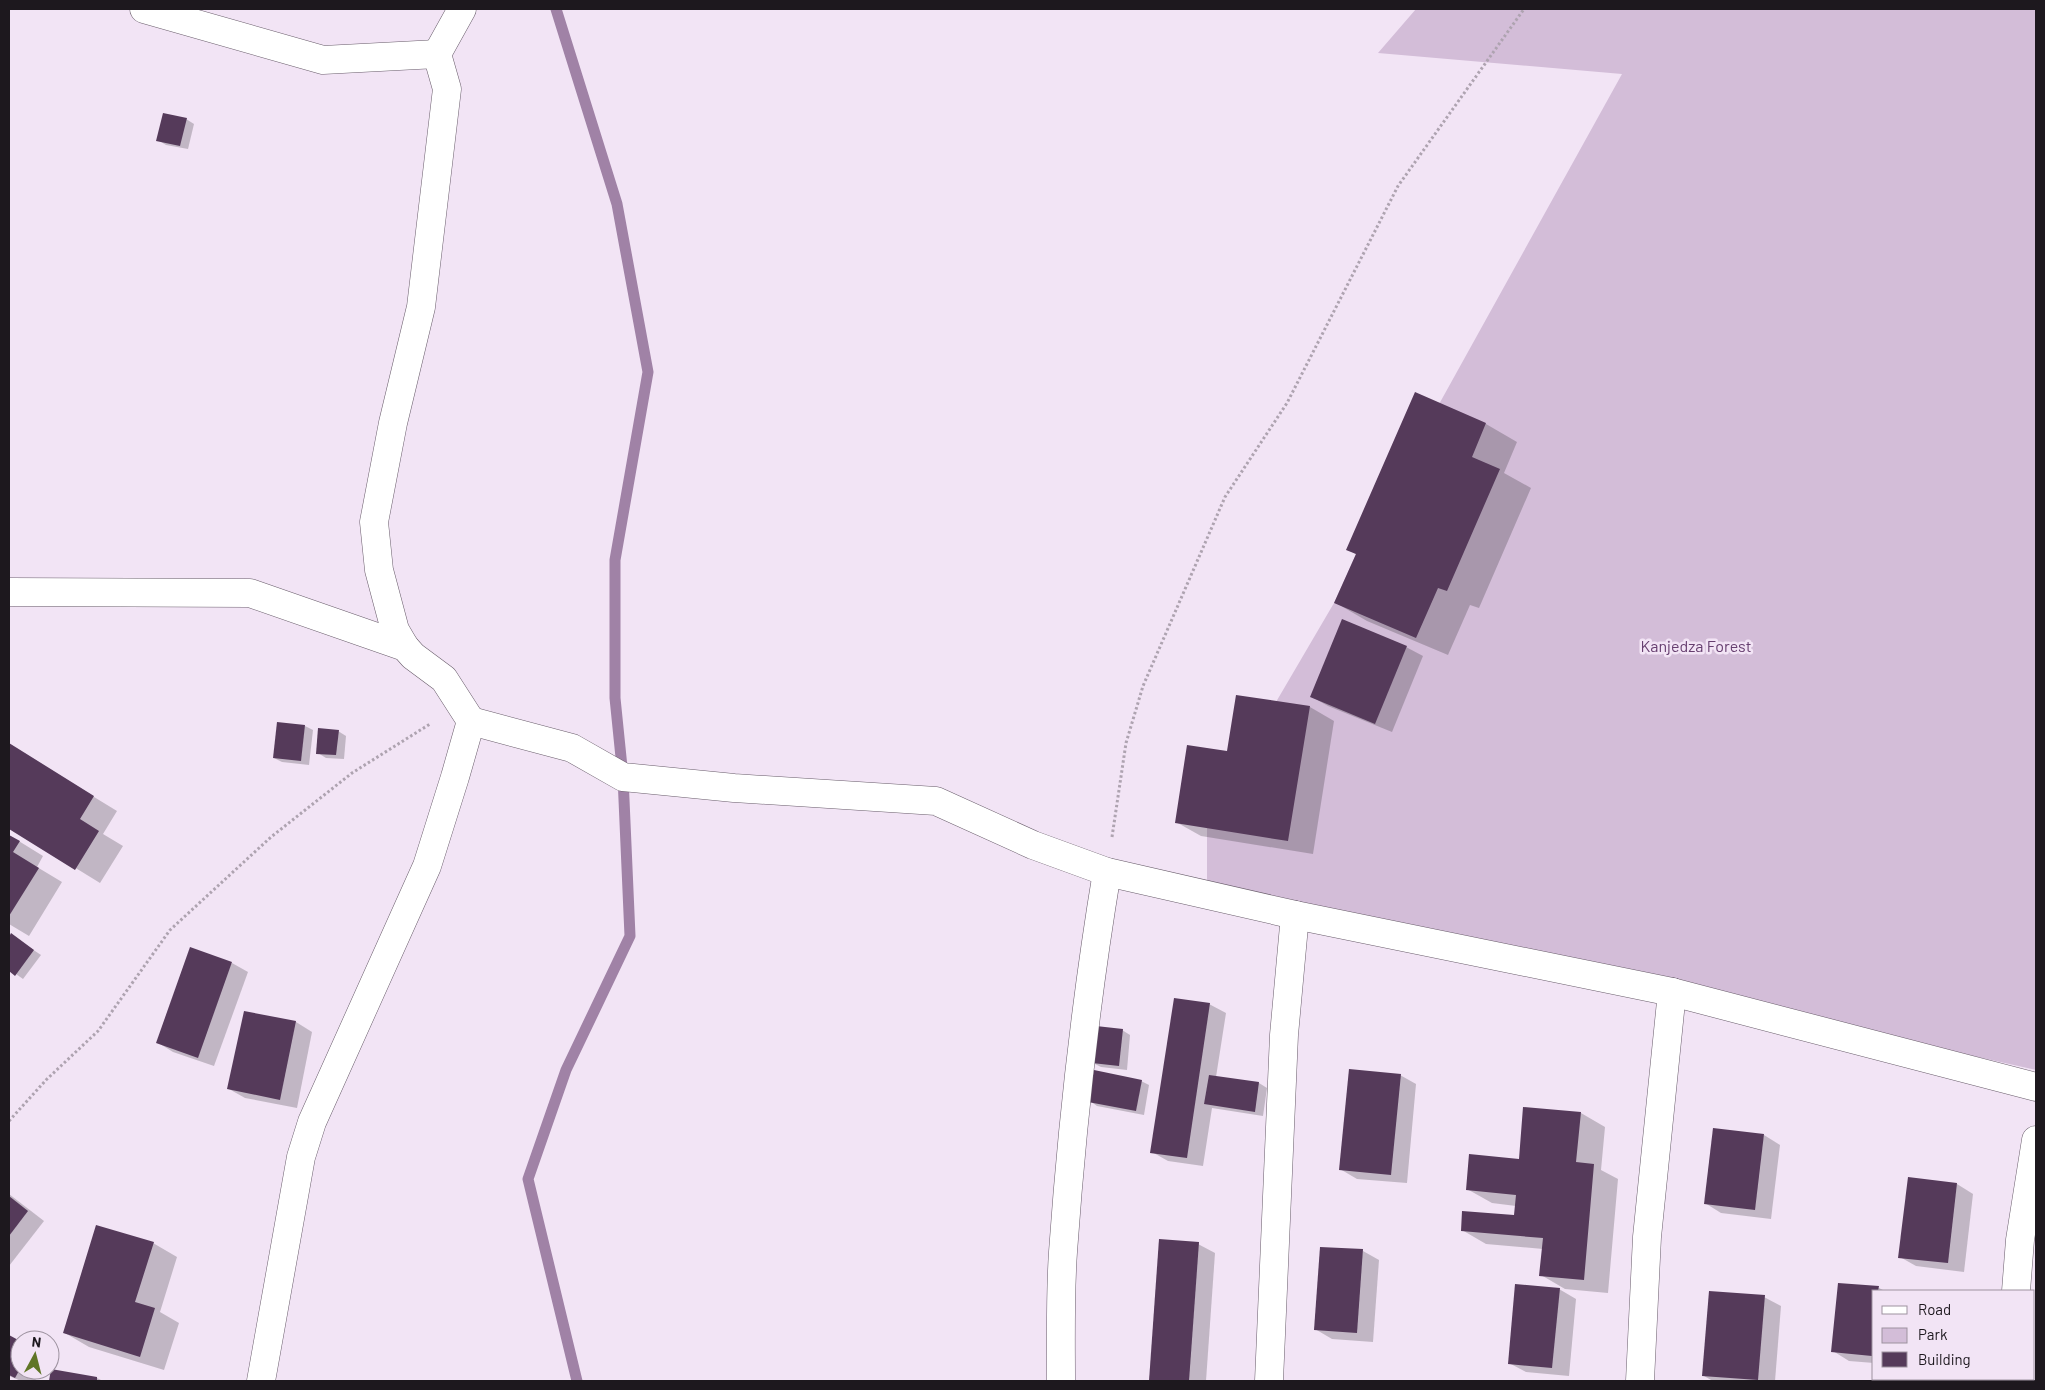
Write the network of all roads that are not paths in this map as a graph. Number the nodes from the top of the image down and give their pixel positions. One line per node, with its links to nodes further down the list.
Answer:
1 (144, 9): 3 (street)
2 (462, 9): 3 (street)
3 (437, 54): 5 (street)
4 (9, 592): 5 (street)
5 (405, 647): 6 (street)
6 (466, 713): 7 (street); 13 (street)
7 (1107, 872): 8 (street); 14 (street)
8 (1295, 915): 9 (street); 15 (street)
9 (1672, 992): 10 (street); 16 (street)
10 (2036, 1086)
11 (2036, 1140): 12 (street)
12 (2016, 1290)
13 (262, 1381)
14 (1061, 1381)
15 (1269, 1381)
16 (1640, 1381)

